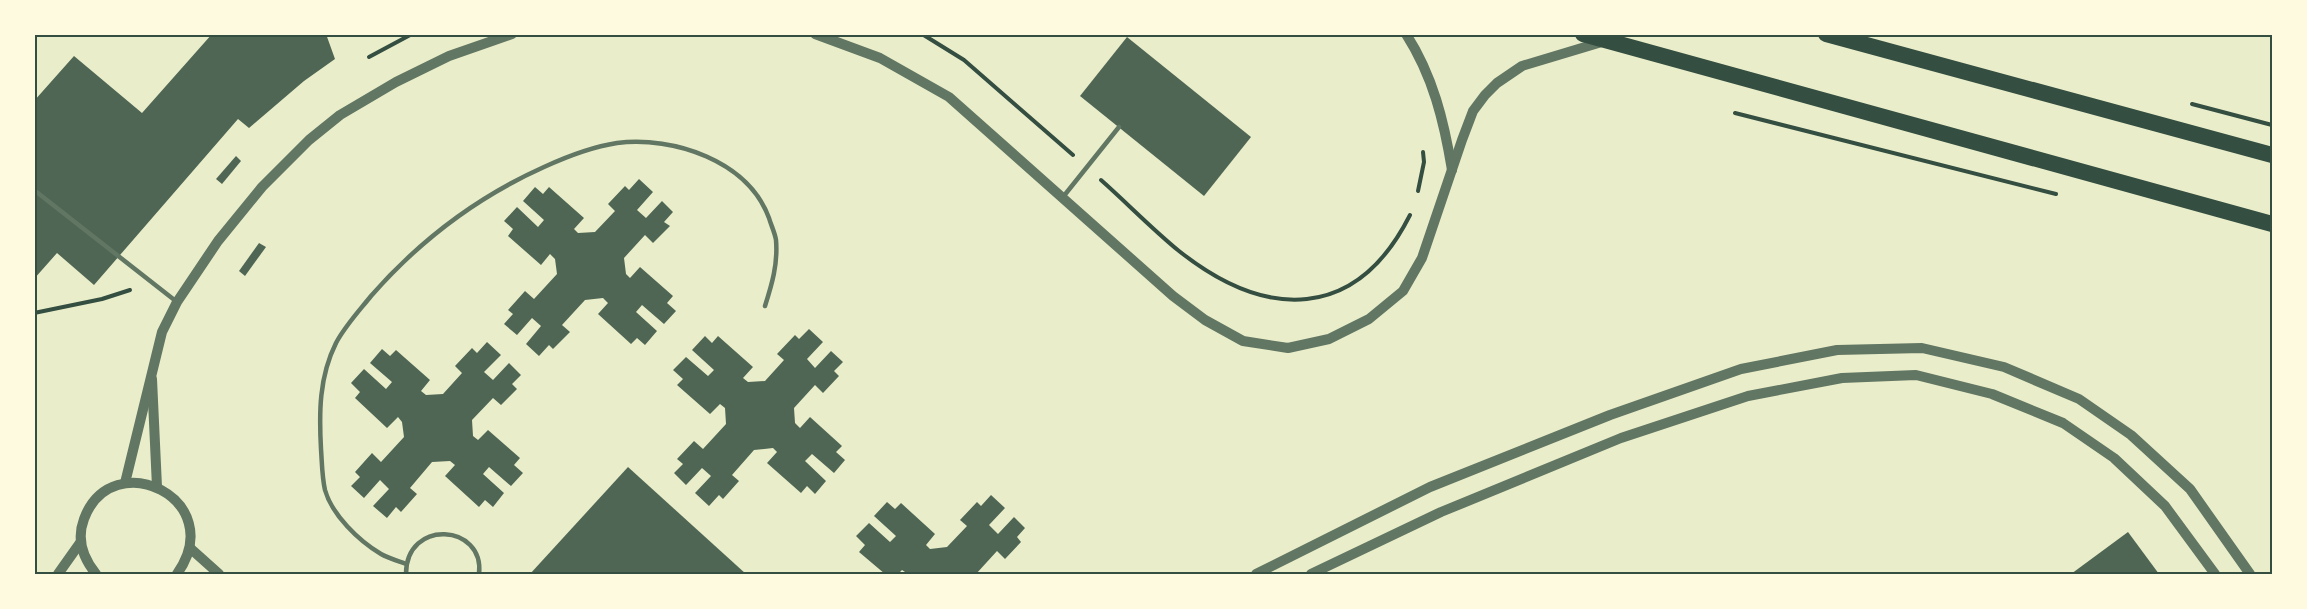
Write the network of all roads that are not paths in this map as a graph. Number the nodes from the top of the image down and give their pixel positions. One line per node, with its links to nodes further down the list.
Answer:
1 (512, 34): 13 (street)
2 (815, 34): 11 (street)
3 (1406, 34): 9 (street)
4 (1583, 34): 6 (highway)
5 (1826, 34): 8 (highway)
6 (1608, 40): 9 (street); 12 (highway)
7 (1119, 127): 11 (lane)
8 (2272, 155)
9 (1452, 173): 11 (street)
10 (34, 190): 13 (lane)
11 (1063, 197)
12 (2272, 224)
13 (177, 302): 15 (street)
14 (765, 306): 20 (lane)
15 (152, 366): 16 (street); 17 (street)
16 (125, 483): 17 (street); 18 (street)
17 (157, 487): 19 (street)
18 (80, 543): 21 (street); 22 (street)
19 (190, 548): 23 (street); 24 (street)
20 (406, 564): 25 (lane); 26 (lane)
21 (58, 574)
22 (96, 574)
23 (177, 574)
24 (219, 574)
25 (406, 574)
26 (479, 574)
27 (1256, 574): 30 (street)
28 (1311, 574): 29 (street)
29 (2215, 574)
30 (2250, 574)

